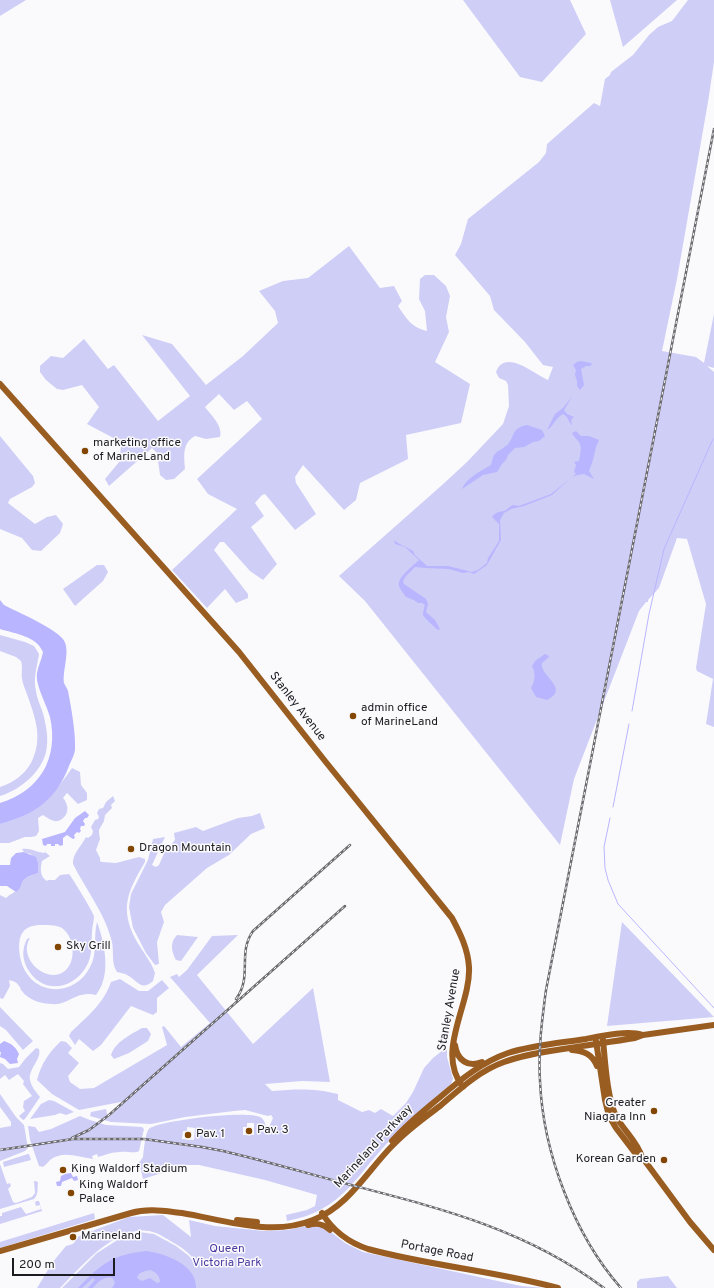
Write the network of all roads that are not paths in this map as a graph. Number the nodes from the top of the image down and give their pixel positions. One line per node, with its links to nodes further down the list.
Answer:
1 (0, 384): 3 (main road, Stanley Avenue)
2 (714, 1025): 4 (main road, Marineland Parkway)
3 (455, 1036): 6 (main road); 9 (main road, Stanley Avenue)
4 (603, 1040): 5 (main road, Marineland Parkway); 10 (main road)
5 (596, 1041): 6 (main road, Marineland Parkway); 7 (main road, Marineland Parkway); 8 (main road)
6 (531, 1047): 9 (main road, Marineland Parkway)
7 (562, 1049): 8 (main road); 9 (main road, Marineland Parkway)
8 (600, 1071): 10 (main road)
9 (461, 1084): 11 (main road, Marineland Parkway)
10 (642, 1157): 14 (main road)
11 (322, 1214): 12 (main road); 13 (main road); 16 (main road, Portage Road)
12 (191, 1215): 13 (main road); 15 (main road)
13 (242, 1224): 16 (main road)
14 (714, 1250)
15 (0, 1251)
16 (387, 1253): 17 (main road, Portage Road)
17 (558, 1288)

